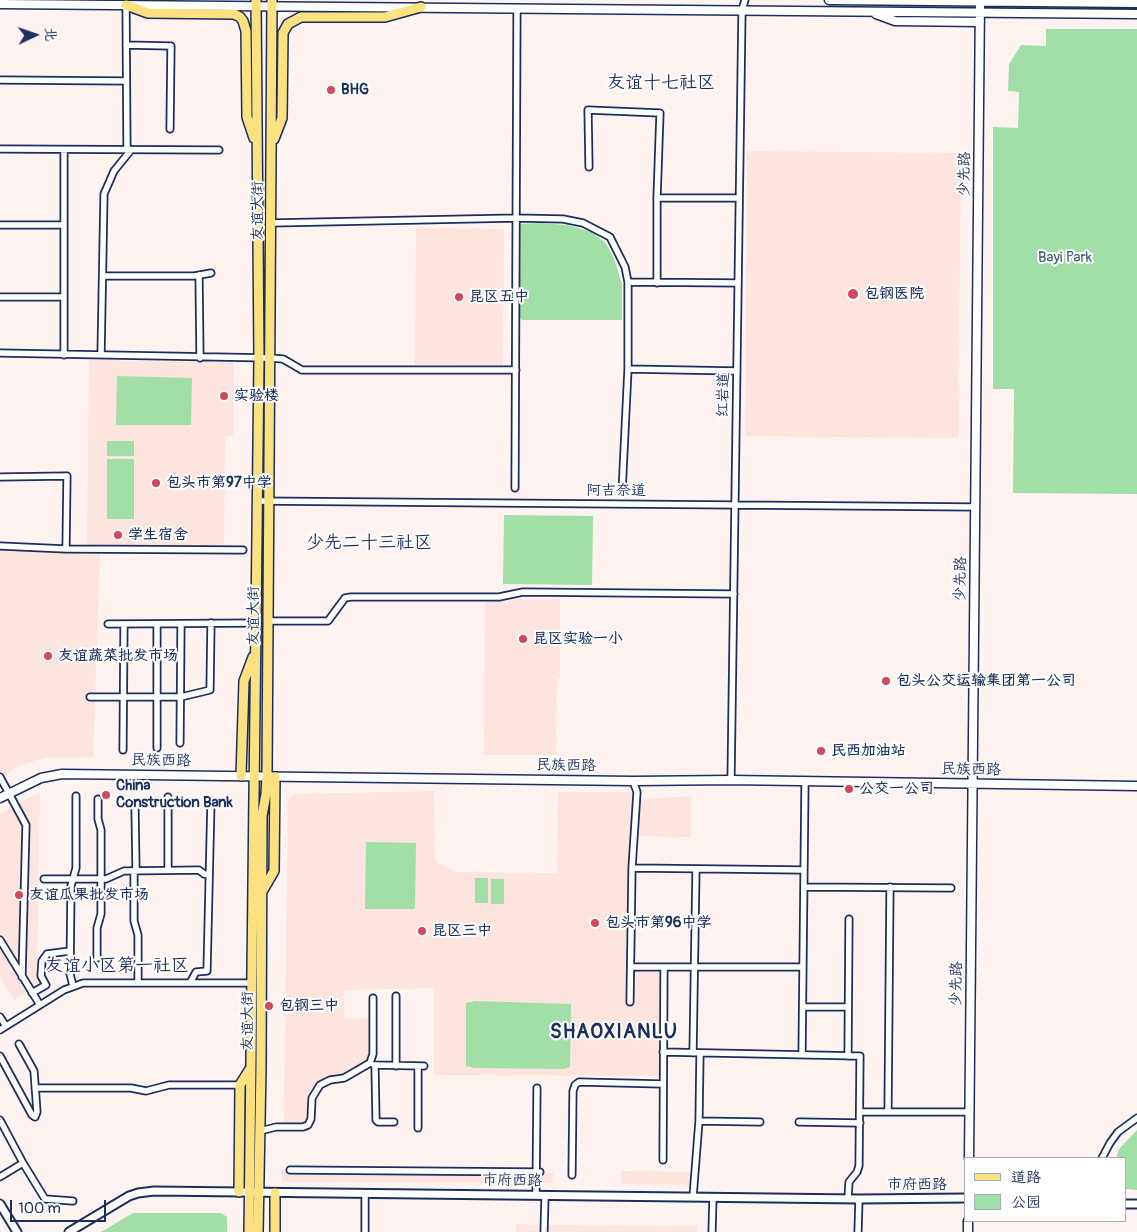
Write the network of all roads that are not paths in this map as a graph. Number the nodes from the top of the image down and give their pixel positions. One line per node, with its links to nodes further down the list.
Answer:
1 (745, 0): 12 (street, 红岩道)
2 (829, 0): 3 (main road)
3 (980, 1): 4 (main road); 14 (main road, 少先路)
4 (1109, 1): 5 (main road)
5 (1137, 3)
6 (0, 4): 10 (main road)
7 (256, 4): 8 (main road); 10 (main road); 21 (main road, 友谊大街)
8 (272, 4): 11 (main road); 22 (main road, 友谊大街)
9 (517, 4): 11 (main road); 12 (main road); 30 (street)
10 (126, 5): 17 (street); 21 (main road)
11 (421, 7): 22 (main road)
12 (742, 10): 13 (main road); 29 (street, 红岩道)
13 (870, 12): 14 (main road); 16 (main road)
14 (980, 13): 15 (main road); 16 (main road, 少先路)
15 (1137, 14)
16 (980, 22): 57 (main road, 少先路)
17 (126, 45): 19 (street); 20 (street)
18 (0, 80): 19 (street)
19 (126, 82): 25 (street)
20 (170, 129)
21 (257, 147): 46 (main road, 友谊大街)
22 (272, 147): 31 (main road, 友谊大街)
23 (0, 149): 24 (street)
24 (64, 150): 25 (street); 33 (street)
25 (129, 150): 26 (street); 36 (street)
26 (219, 150)
27 (589, 167): 28 (street)
28 (657, 198): 29 (street); 38 (street)
29 (739, 198): 39 (street, 红岩道)
30 (516, 218): 31 (street); 37 (street); 49 (street)
31 (271, 223): 47 (main road, 友谊大街)
32 (0, 224): 33 (street)
33 (63, 225): 41 (street)
34 (211, 273): 35 (street)
35 (199, 275): 36 (street); 45 (street)
36 (103, 276): 44 (street)
37 (628, 282): 38 (street); 48 (street)
38 (657, 283): 39 (street)
39 (738, 283): 50 (street, 红岩道)
40 (0, 297): 41 (street)
41 (64, 297): 43 (street)
42 (0, 353): 43 (street)
43 (64, 355): 44 (street)
44 (101, 355): 45 (street)
45 (200, 358): 46 (street)
46 (259, 358): 47 (street); 54 (main road, 友谊大街)
47 (270, 358): 49 (street); 55 (main road, 友谊大街)
48 (628, 369): 50 (street); 53 (street)
49 (516, 370): 52 (street)
50 (737, 371): 56 (street, 红岩道)
51 (0, 477): 59 (street)
52 (515, 488)
53 (622, 492)
54 (257, 501): 55 (street, 阿吉奈道); 64 (main road, 友谊大街)
55 (269, 501): 56 (street, 阿吉奈道); 62 (main road, 友谊大街)
56 (735, 505): 57 (street, 阿吉奈道); 61 (street, 红岩道)
57 (975, 507): 86 (main road, 少先路)
58 (0, 546): 59 (street)
59 (66, 549): 60 (street)
60 (243, 550)
61 (734, 594): 62 (street); 84 (street, 红岩道)
62 (268, 621): 75 (main road, 友谊大街)
63 (210, 623): 64 (street); 68 (street); 72 (street)
64 (256, 623): 69 (main road, 友谊大街)
65 (108, 624): 66 (street)
66 (124, 624): 67 (street); 70 (street)
67 (157, 624): 68 (street); 71 (street)
68 (181, 624): 72 (street)
69 (255, 652): 74 (main road, 友谊大街); 79 (main road)
70 (124, 697): 71 (street); 73 (street); 78 (street)
71 (157, 697): 72 (street); 77 (street)
72 (181, 697): 76 (street)
73 (90, 698)
74 (254, 739): 75 (main road); 80 (main road, 友谊大街)
75 (267, 739): 82 (main road, 友谊大街)
76 (180, 743)
77 (157, 748)
78 (123, 750)
79 (241, 776): 80 (main road, 民族西路); 88 (main road, 民族西路)
80 (254, 776): 82 (main road, 民族西路); 95 (main road, 友谊大街)
81 (0, 777): 88 (street)
82 (271, 777): 83 (main road, 民族西路); 95 (main road, 友谊大街); 108 (main road)
83 (633, 780): 84 (main road, 民族西路); 96 (street)
84 (731, 780): 85 (main road, 民族西路)
85 (805, 781): 86 (main road, 民族西路); 99 (street)
86 (973, 784): 87 (main road, 民族西路); 147 (main road, 少先路)
87 (1137, 786)
88 (9, 793): 91 (main road, 民族西路); 117 (street)
89 (76, 796): 104 (street)
90 (168, 796): 98 (street)
91 (0, 798)
92 (98, 798): 103 (street)
93 (211, 801): 101 (street)
94 (135, 807): 100 (street)
95 (258, 816): 108 (main road, 友谊大街); 120 (main road, 友谊大街)
96 (632, 868): 97 (street); 113 (street)
97 (696, 869): 99 (street); 115 (street)
98 (168, 870): 100 (street); 101 (street)
99 (804, 870): 105 (street)
100 (135, 871): 103 (street); 118 (street)
101 (209, 875): 119 (street)
102 (44, 879): 104 (street)
103 (101, 879): 104 (street); 112 (street)
104 (71, 880): 111 (street)
105 (804, 887): 106 (street); 116 (street)
106 (890, 887): 107 (street); 146 (street)
107 (952, 888)
108 (263, 891): 156 (main road, 友谊大街)
109 (849, 919): 127 (street)
110 (0, 940): 117 (street)
111 (70, 951): 121 (street); 122 (street)
112 (97, 958)
113 (631, 967): 114 (street); 125 (street)
114 (664, 967): 115 (street); 133 (street)
115 (695, 967): 116 (street); 134 (street)
116 (803, 967): 128 (street)
117 (22, 977): 122 (street)
118 (138, 983): 119 (street); 121 (street)
119 (190, 983): 120 (street)
120 (252, 983): 140 (main road, 友谊大街)
121 (73, 986): 126 (street)
122 (32, 993): 126 (street)
123 (396, 996): 139 (street)
124 (373, 998): 138 (street)
125 (630, 1002)
126 (40, 1005): 130 (street)
127 (848, 1007): 128 (street); 137 (street)
128 (803, 1008): 135 (street)
129 (0, 1017): 130 (street)
130 (6, 1026): 131 (street)
131 (0, 1030)
132 (19, 1044): 143 (street)
133 (664, 1052): 134 (street); 141 (street)
134 (697, 1053): 135 (street); 151 (street)
135 (802, 1055): 137 (street)
136 (0, 1056): 143 (street)
137 (848, 1056): 145 (street)
138 (373, 1065): 139 (street); 150 (street); 156 (street)
139 (396, 1066): 155 (street)
140 (251, 1069): 142 (main road); 166 (main road, 友谊大街)
141 (663, 1084): 159 (street); 163 (street)
142 (240, 1085): 143 (street); 165 (main road)
143 (35, 1088)
144 (537, 1088): 162 (street)
145 (860, 1112): 146 (street); 154 (street)
146 (888, 1112): 147 (street)
147 (970, 1112): 157 (main road, 少先路)
148 (1137, 1118): 158 (street)
149 (0, 1120): 160 (street)
150 (394, 1122)
151 (699, 1122): 152 (street); 171 (street)
152 (760, 1122)
153 (799, 1122): 154 (street)
154 (860, 1123): 173 (street)
155 (418, 1128)
156 (260, 1130): 166 (main road, 友谊大街)
157 (969, 1157)
158 (1103, 1157)
159 (663, 1160)
160 (23, 1163): 164 (street); 176 (street)
161 (290, 1170): 162 (street)
162 (538, 1172): 169 (street)
163 (572, 1175)
164 (0, 1177)
165 (239, 1192): 166 (street, 市府西路); 179 (street, 市府西路)
166 (254, 1193): 167 (street, 市府西路); 180 (main road, 友谊大街); 181 (main road, 友谊大街)
167 (276, 1193): 168 (street, 市府西路); 182 (main road)
168 (365, 1194): 169 (street, 市府西路); 183 (street)
169 (536, 1195): 170 (street, 市府西路)
170 (545, 1196): 171 (street, 市府西路); 184 (street)
171 (693, 1196): 172 (street, 市府西路)
172 (713, 1197): 173 (street, 市府西路); 185 (street)
173 (848, 1198): 175 (street, 市府西路)
174 (964, 1198): 175 (street, 市府西路)
175 (859, 1199): 186 (street)
176 (73, 1201)
177 (0, 1204): 178 (street)
178 (17, 1232)
179 (69, 1232)
180 (249, 1232)
181 (258, 1232)
182 (275, 1232)
183 (365, 1232)
184 (544, 1232)
185 (712, 1232)
186 (858, 1232)

